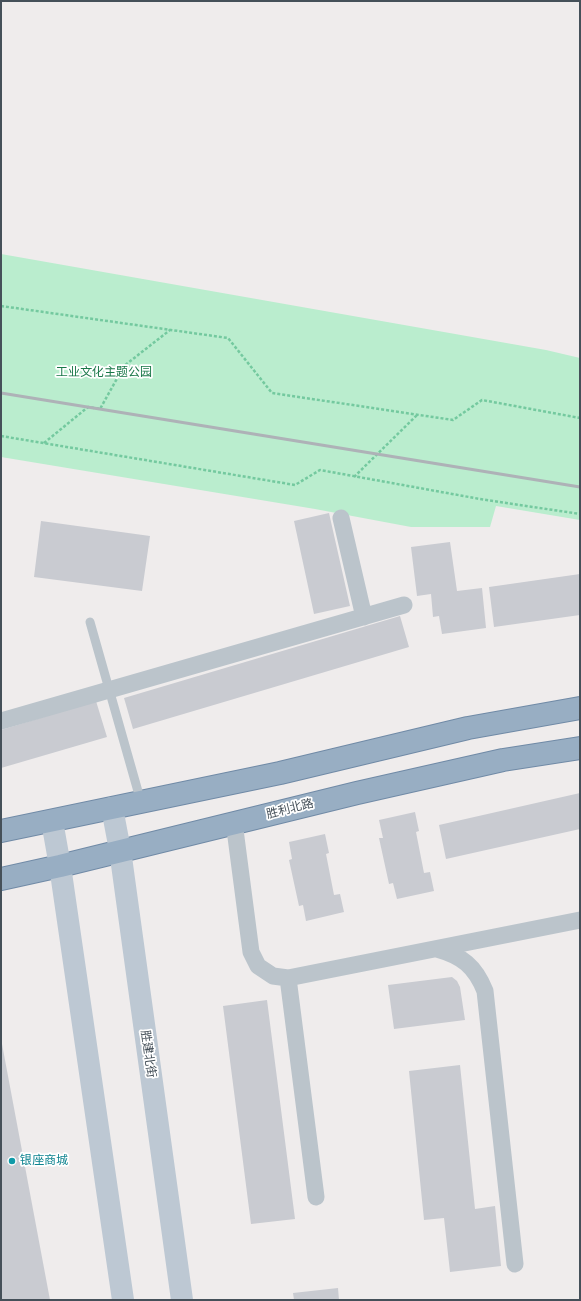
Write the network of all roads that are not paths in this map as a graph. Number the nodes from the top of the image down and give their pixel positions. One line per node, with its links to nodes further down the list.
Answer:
1 (340, 518): 3 (street)
2 (404, 605): 3 (street)
3 (364, 617): 5 (street)
4 (90, 622): 5 (lane)
5 (110, 690): 7 (street); 9 (lane)
6 (580, 708): 9 (highway)
7 (1, 721)
8 (580, 748): 12 (highway, 胜利北路)
9 (141, 802): 10 (highway)
10 (112, 808): 11 (highway); 14 (main road, 胜建北街)
11 (52, 820): 13 (highway); 15 (main road)
12 (234, 822): 14 (highway, 胜利北路); 19 (street)
13 (1, 831)
14 (120, 850): 15 (highway, 胜利北路); 23 (main road, 胜建北街)
15 (60, 866): 16 (highway, 胜利北路); 22 (main road)
16 (1, 879)
17 (580, 920): 18 (street)
18 (437, 949): 19 (street); 21 (street)
19 (288, 978): 20 (street)
20 (316, 1197)
21 (515, 1264)
22 (123, 1300)
23 (182, 1300)

